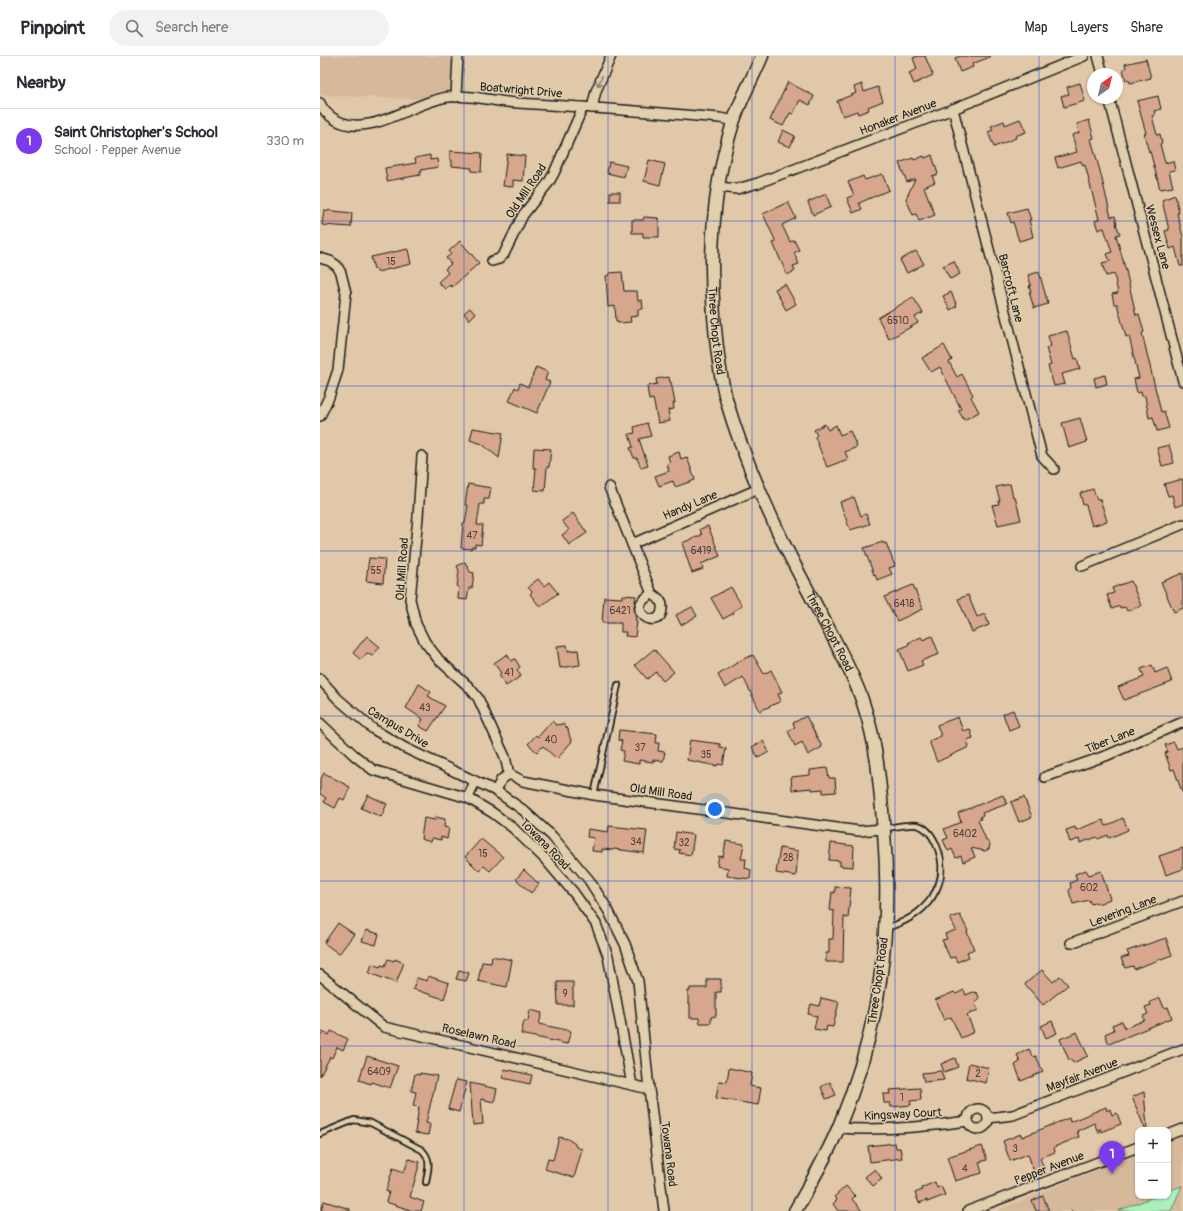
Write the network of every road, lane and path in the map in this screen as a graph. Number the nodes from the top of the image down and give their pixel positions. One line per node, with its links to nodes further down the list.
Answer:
1 (458, 56): 7 (street)
2 (611, 56): 10 (street, Old Mill Road, one-way to 10)
3 (762, 56): 12 (main road, Three Chopt Road)
4 (1084, 56): 11 (street, Honaker Avenue)
5 (1098, 56): 6 (street)
6 (1101, 68)
7 (456, 97): 8 (street, Boatwright Drive); 10 (street, Boatwright Drive)
8 (320, 103)
9 (1111, 104): 16 (street, Wessex Lane)
10 (588, 107): 12 (street, Boatwright Drive); 15 (street, Old Mill Road)
11 (953, 109): 13 (street, Honaker Avenue); 19 (street, Barcroft Lane)
12 (734, 121): 13 (main road, Three Chopt Road)
13 (718, 187): 21 (main road, Three Chopt Road)
14 (320, 258): 17 (street)
15 (492, 261)
16 (1183, 381)
17 (320, 416)
18 (422, 456): 30 (street, Old Mill Road)
19 (1054, 468)
20 (609, 487): 23 (street)
21 (758, 489): 23 (street, Handy Lane); 36 (main road, Three Chopt Road)
22 (1183, 524): 24 (street)
23 (632, 544): 25 (street)
24 (1082, 566)
25 (652, 594)
26 (320, 679): 32 (street, Campus Drive)
27 (618, 685): 34 (lane)
28 (1183, 722): 31 (street, Tiber Lane)
29 (320, 723): 35 (street, Towana Road)
30 (509, 774): 33 (street); 34 (street, Old Mill Road)
31 (1044, 778)
32 (475, 781): 33 (street, Towana Road); 35 (street)
33 (496, 791): 43 (street, Towana Road)
34 (594, 795): 36 (street, Old Mill Road)
35 (468, 798): 42 (street, Towana Road)
36 (883, 829): 38 (main road, Three Chopt Road); 38 (lane)
37 (1183, 901): 39 (street, Levering Lane)
38 (885, 928): 46 (main road, Three Chopt Road)
39 (1071, 943)
40 (320, 974): 42 (street, Roselawn Road)
41 (1183, 1049): 44 (street, Mayfair Avenue)
42 (632, 1085): 43 (street, Roselawn Road)
43 (649, 1089): 52 (street, Towana Road)
44 (988, 1118): 45 (street); 45 (street)
45 (968, 1121): 46 (street, Kingsway Court)
46 (839, 1128): 53 (main road, Three Chopt Road)
47 (1183, 1130): 49 (street)
48 (320, 1134): 51 (lane)
49 (1171, 1134)
50 (1135, 1147): 54 (street, Pepper Avenue)
51 (426, 1182)
52 (664, 1211)
53 (795, 1211)
54 (968, 1211)

